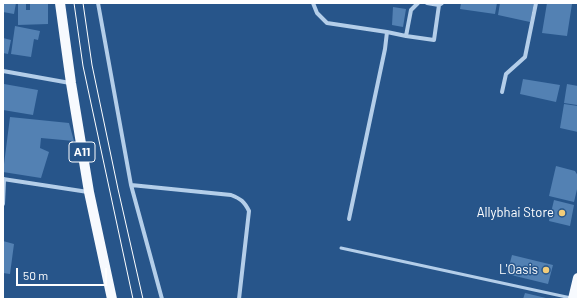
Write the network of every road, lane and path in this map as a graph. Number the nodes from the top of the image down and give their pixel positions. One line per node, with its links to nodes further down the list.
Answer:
1 (60, 3): 11 (main road, A11)
2 (98, 3): 14 (street)
3 (313, 3): 8 (street)
4 (418, 3): 9 (street)
5 (427, 3): 7 (street)
6 (536, 3): 12 (street)
7 (441, 4): 9 (street)
8 (387, 32): 9 (street); 17 (street)
9 (406, 36)
10 (3, 71): 11 (street)
11 (71, 83): 15 (main road, A11)
12 (502, 92)
13 (3, 179): 15 (street); 16 (street)
14 (131, 185): 21 (street); 22 (street)
15 (89, 192): 20 (main road, A11)
16 (3, 204)
17 (349, 219)
18 (341, 248): 23 (lane)
19 (578, 278): 23 (main road)
20 (112, 299)
21 (162, 299)
22 (239, 299)
23 (573, 299)

